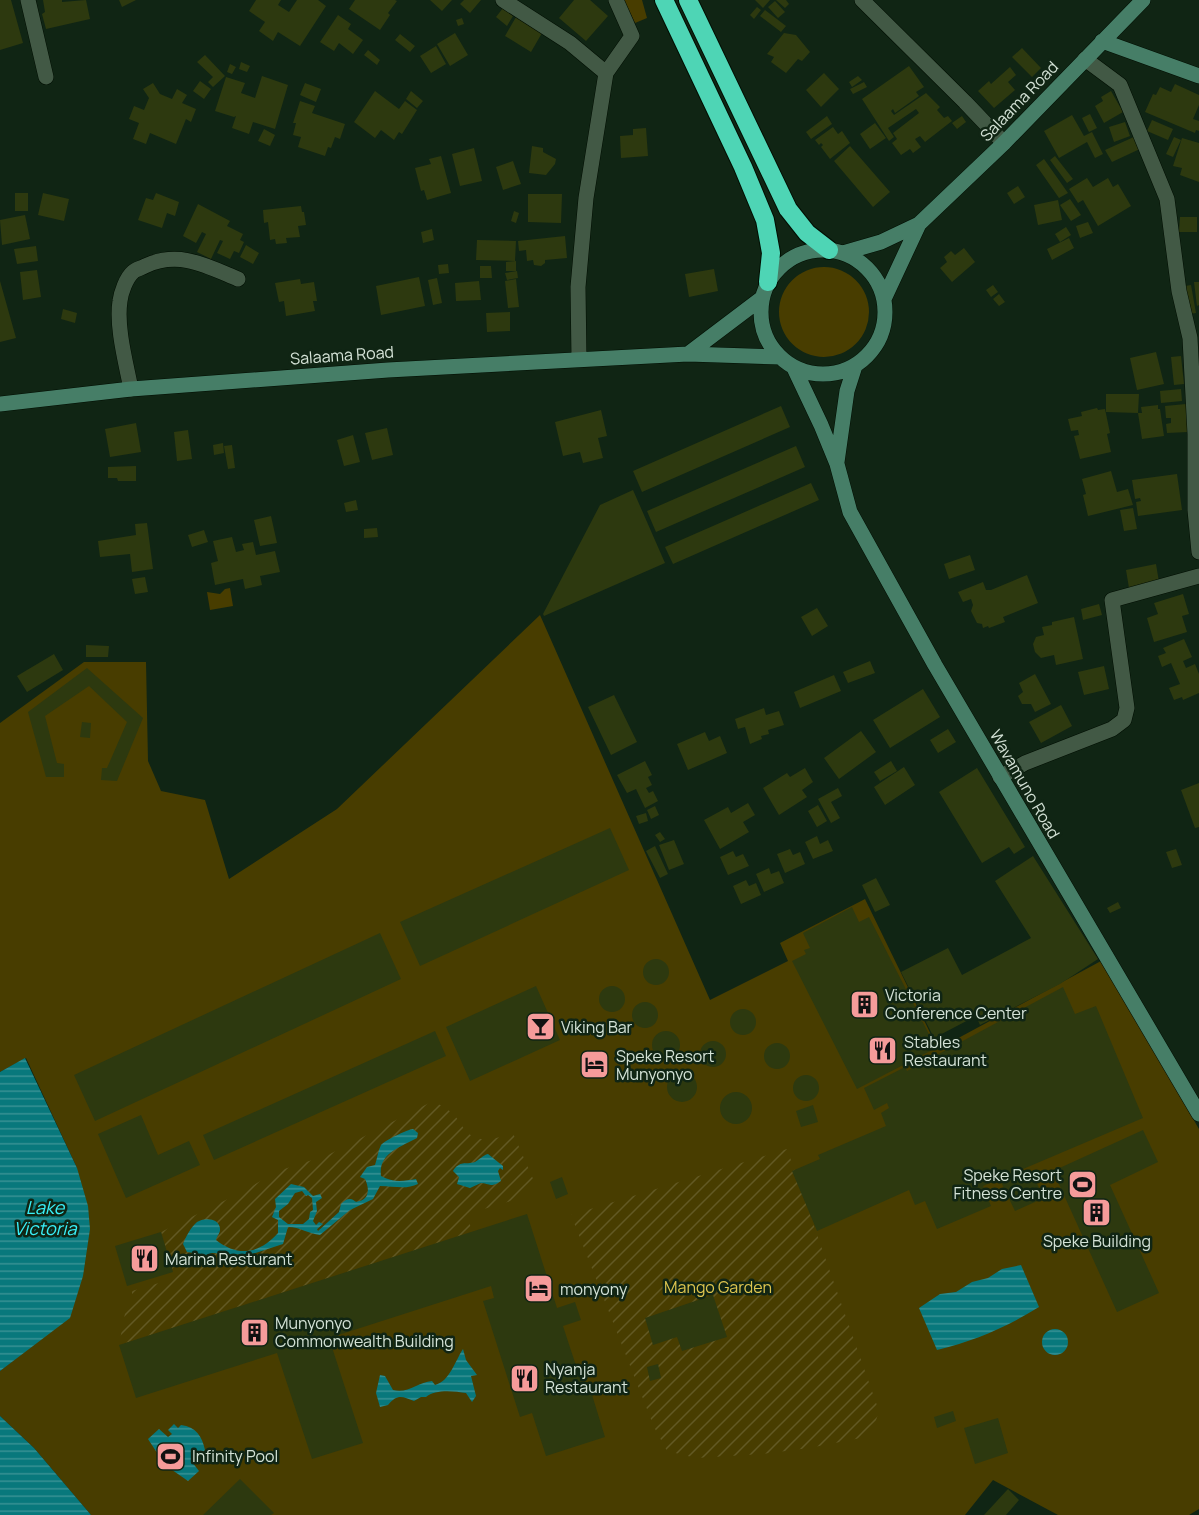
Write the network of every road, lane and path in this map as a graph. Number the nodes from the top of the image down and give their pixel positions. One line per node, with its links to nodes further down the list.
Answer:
1 (28, 0): 12 (street)
2 (503, 0): 10 (street)
3 (616, 0): 10 (street)
4 (664, 0): 17 (highway)
5 (688, 0): 15 (highway)
6 (862, 0): 13 (street)
7 (1143, 0): 8 (main road, Salaama Road)
8 (1102, 41): 9 (main road, Salaama Road); 11 (main road)
9 (1085, 59): 13 (main road, Salaama Road); 26 (street)
10 (606, 73): 21 (street)
11 (1199, 76)
12 (46, 77)
13 (1004, 143): 14 (main road, Salaama Road)
14 (920, 224): 15 (main road, Salaama Road); 18 (main road, Salaama Road)
15 (836, 251): 17 (main road); 18 (main road)
16 (238, 279): 24 (street)
17 (765, 290): 19 (main road); 20 (main road)
18 (884, 298): 22 (main road)
19 (688, 354): 20 (main road, Salaama Road); 21 (main road, Salaama Road)
20 (780, 357): 23 (main road)
21 (579, 359): 24 (main road, Salaama Road)
22 (855, 366): 23 (main road); 27 (main road, Wavamuno Road)
23 (794, 368): 27 (main road, Wavamuno Road)
24 (130, 389): 25 (main road, Salaama Road)
25 (0, 404)
26 (1197, 433): 28 (street)
27 (837, 465): 30 (main road, Wavamuno Road)
28 (1199, 552)
29 (1199, 576): 30 (street)
30 (1000, 777): 31 (main road, Wavamuno Road)
31 (1199, 1114)

